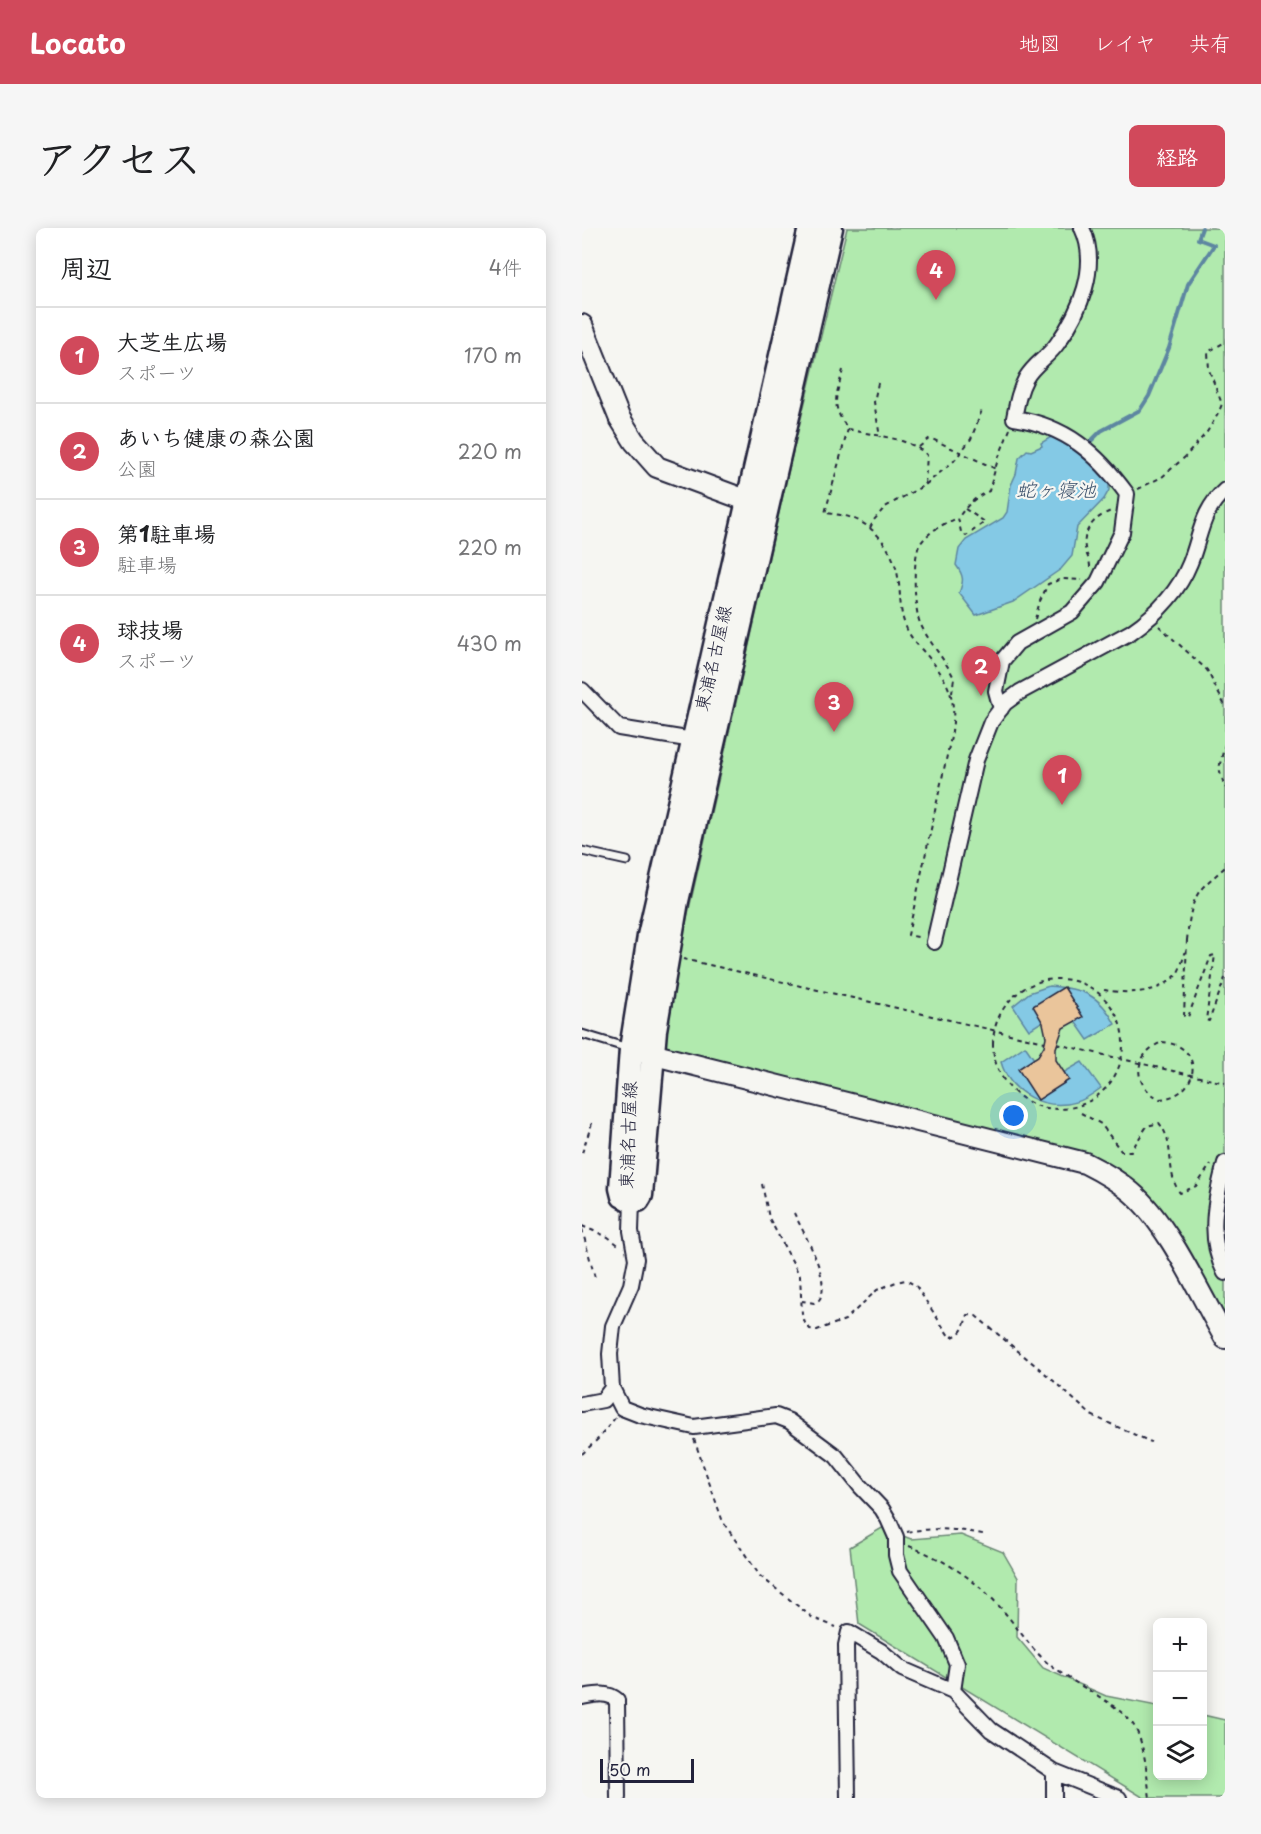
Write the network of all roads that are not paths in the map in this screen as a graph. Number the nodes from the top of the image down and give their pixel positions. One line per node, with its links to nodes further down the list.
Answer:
1 (810, 228): 6 (main road, 東浦名古屋線)
2 (831, 228): 6 (main road, 東浦名古屋線)
3 (1082, 228): 8 (street)
4 (582, 325): 6 (street)
5 (1225, 490): 8 (street)
6 (758, 504): 9 (main road, 東浦名古屋線); 14 (main road, 東浦名古屋線)
7 (582, 690): 9 (street)
8 (1001, 709): 12 (street)
9 (693, 740): 14 (main road, 東浦名古屋線)
10 (582, 851): 11 (lane)
11 (627, 861)
12 (934, 942)
13 (582, 1034): 14 (lane)
14 (642, 1052): 16 (main road, 東浦名古屋線); 18 (street)
15 (1220, 1161): 17 (street)
16 (632, 1202): 19 (street)
17 (1225, 1274)
18 (1225, 1338)
19 (612, 1388): 20 (street); 21 (street)
20 (582, 1404)
21 (953, 1691): 23 (street); 25 (street)
22 (582, 1696): 24 (street)
23 (1054, 1772): 26 (street); 27 (street)
24 (618, 1798)
25 (848, 1798)
26 (1054, 1798)
27 (1119, 1798)

